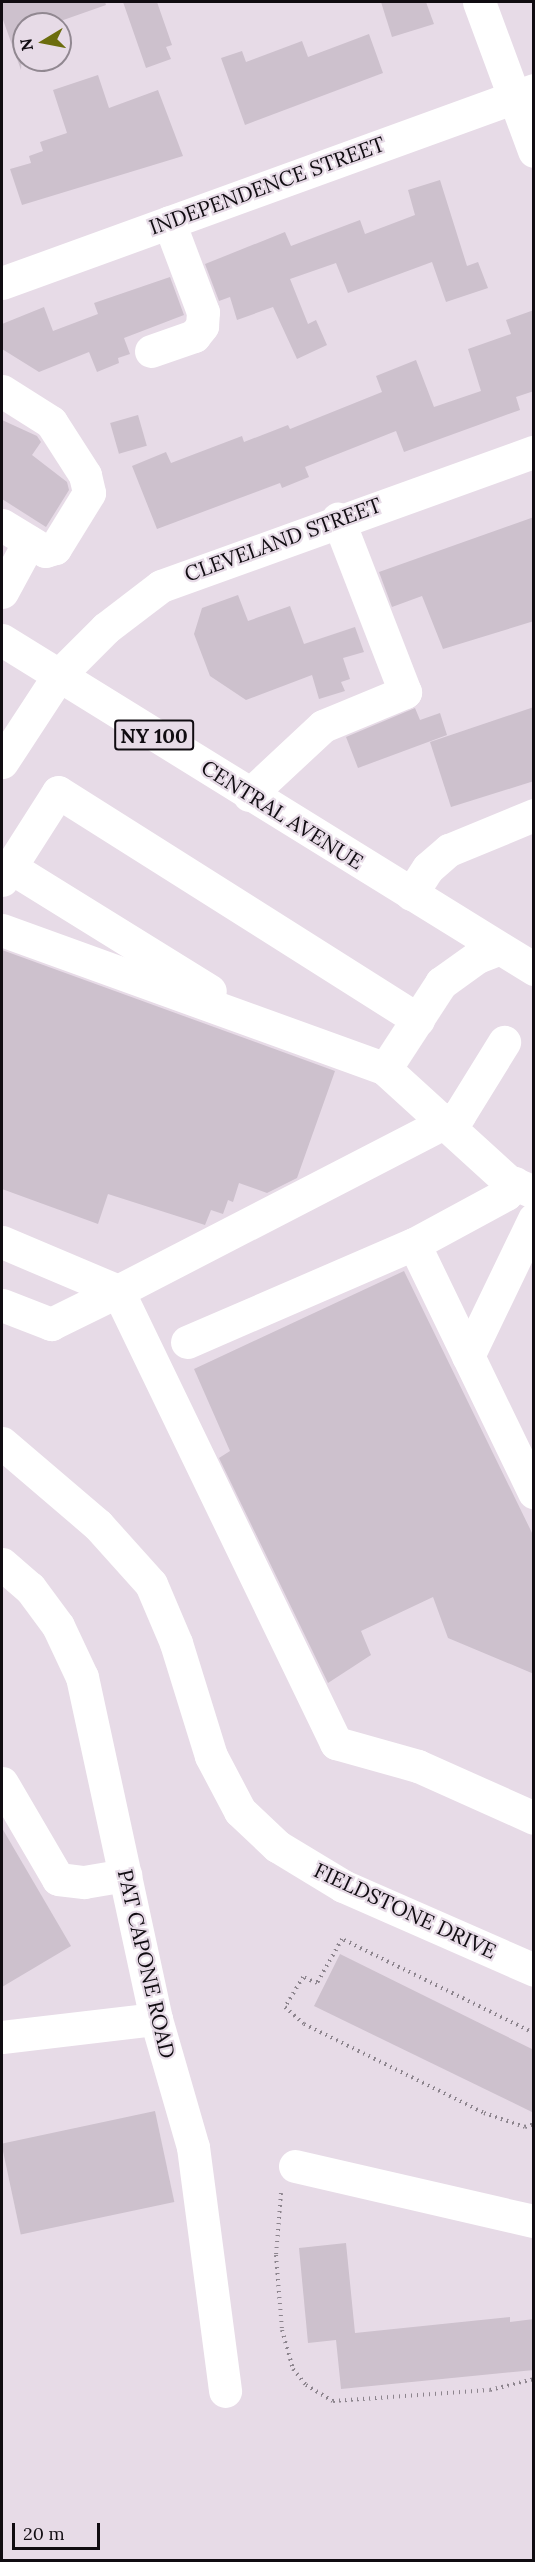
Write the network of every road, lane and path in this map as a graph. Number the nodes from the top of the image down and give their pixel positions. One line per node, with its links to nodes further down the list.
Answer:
1 (479, 2): 2 (street)
2 (524, 93): 3 (street); 4 (street, INDEPENDENCE STREET)
3 (534, 151)
4 (169, 222): 5 (street, INDEPENDENCE STREET); 6 (street)
5 (2, 283)
6 (151, 351)
7 (2, 391): 11 (street)
8 (534, 452): 9 (street, CLEVELAND STREET)
9 (338, 519): 14 (street, CLEVELAND STREET); 16 (street)
10 (2, 525): 11 (street)
11 (29, 542): 12 (street)
12 (2, 592)
13 (2, 640): 14 (street, CENTRAL AVENUE / NY 100)
14 (59, 675): 15 (street, CLEVELAND STREET); 16 (street, CENTRAL AVENUE / NY 100)
15 (2, 762)
16 (249, 795): 19 (street, CENTRAL AVENUE / NY 100)
17 (534, 815): 19 (street)
18 (6, 873): 23 (street); 24 (street)
19 (411, 894): 21 (street, CENTRAL AVENUE / NY 100)
20 (2, 930): 23 (street)
21 (498, 949): 22 (street, CENTRAL AVENUE / NY 100); 24 (street)
22 (534, 969)
23 (205, 1004): 26 (street)
24 (418, 1020): 26 (street)
25 (504, 1042): 27 (street)
26 (385, 1069): 27 (street)
27 (446, 1121): 28 (street); 32 (street)
28 (524, 1188): 31 (street)
29 (534, 1219): 35 (street)
30 (2, 1242): 32 (street)
31 (414, 1244): 34 (street); 35 (street)
32 (118, 1291): 33 (street); 40 (street)
33 (2, 1305)
34 (187, 1342)
35 (468, 1356): 37 (street)
36 (2, 1443): 42 (street, FIELDSTONE DRIVE)
37 (534, 1492)
38 (2, 1564): 41 (street, PAT CAPONE ROAD)
39 (2, 1784): 41 (street)
40 (534, 1818)
41 (125, 1875): 43 (street, PAT CAPONE ROAD)
42 (534, 1970)
43 (156, 2019): 45 (street); 50 (street, PAT CAPONE ROAD)
44 (534, 2033): 46 (path)
45 (2, 2037)
46 (534, 2124)
47 (295, 2166): 48 (street); 49 (path)
48 (534, 2222)
49 (534, 2379)
50 (225, 2391)

